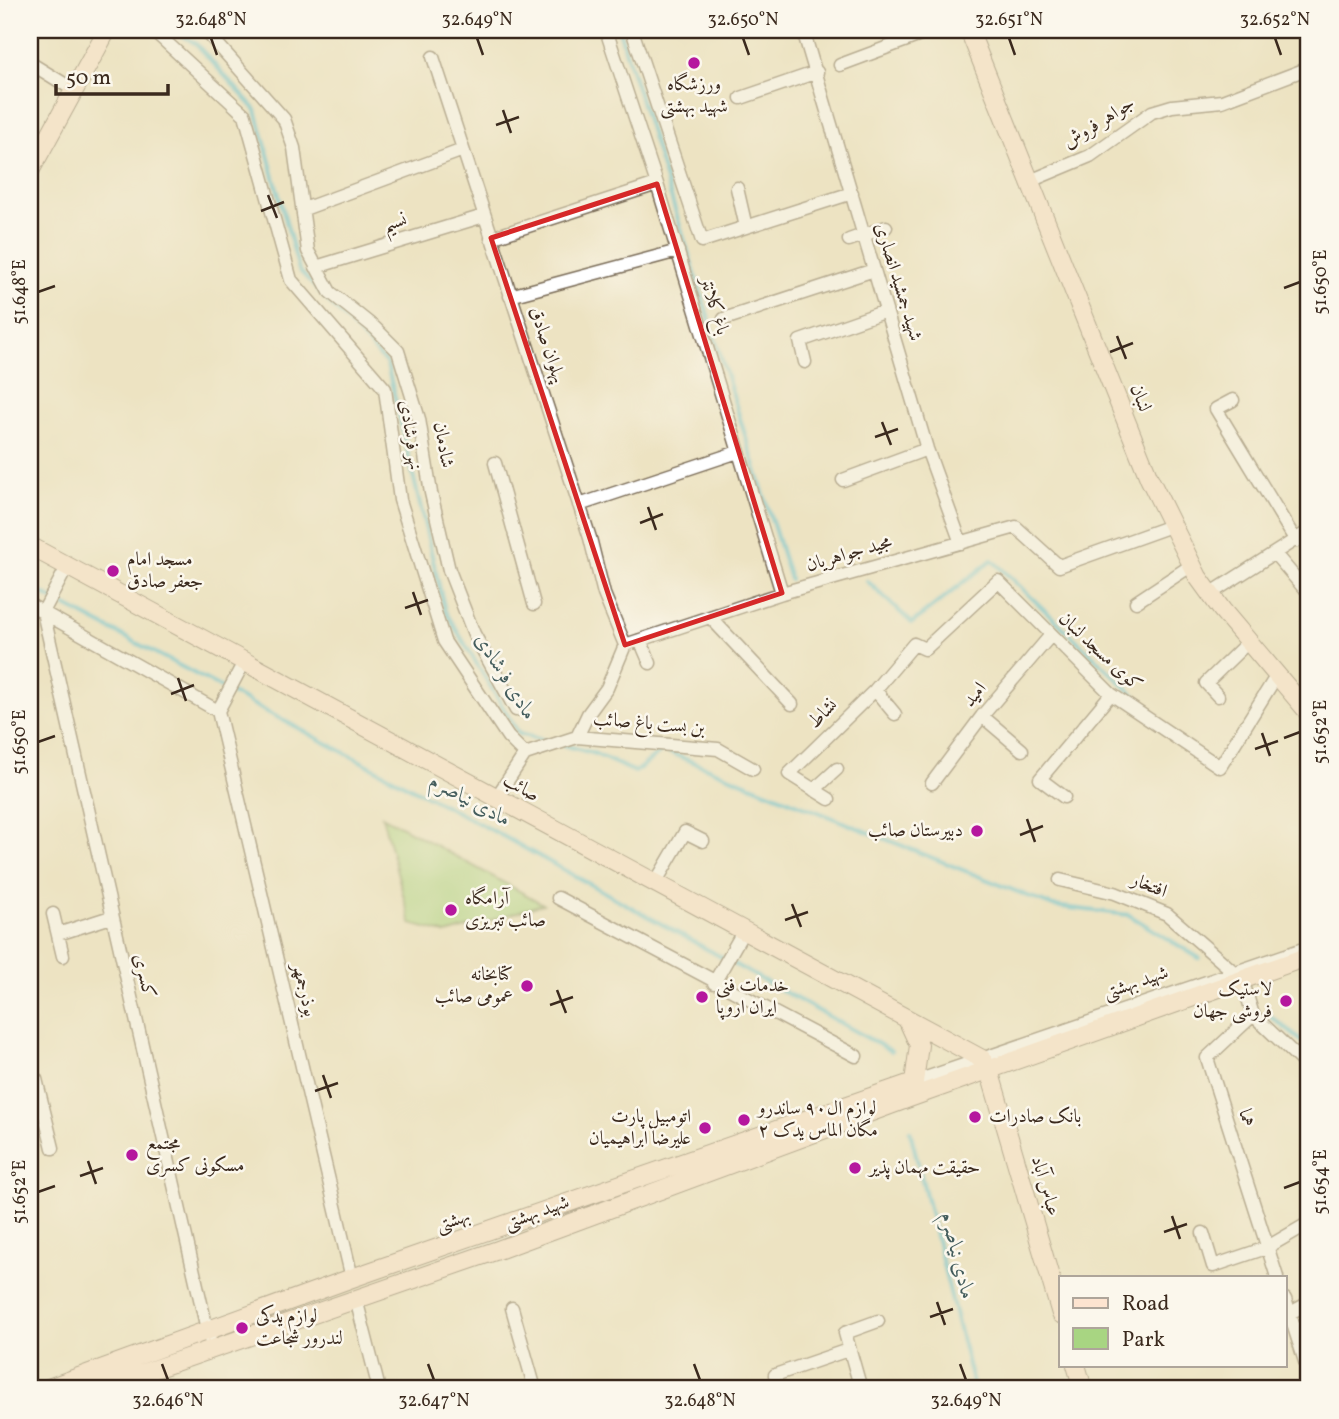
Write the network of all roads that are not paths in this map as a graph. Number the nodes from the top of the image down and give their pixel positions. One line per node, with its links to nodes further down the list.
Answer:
1 (107, 30): 14 (main road)
2 (153, 30): 77 (street, نهر فرشادی)
3 (205, 30): 22 (street, شادمان)
4 (606, 30): 19 (street, باغ کلانتر)
5 (632, 30): 24 (street)
6 (803, 30): 13 (street, شهید جمشید انصاری)
7 (934, 30): 11 (street)
8 (969, 30): 18 (main road, لنبان)
9 (433, 57): 16 (street, پهلوان صادق)
10 (30, 63): 14 (street)
11 (840, 65)
12 (1309, 68): 18 (street, جواهر فروش)
13 (817, 72): 15 (street); 21 (street, شهید جمشید انصاری)
14 (74, 90): 17 (main road)
15 (741, 98)
16 (463, 150): 22 (street); 23 (street, پهلوان صادق)
17 (30, 171)
18 (1030, 181): 42 (main road, لنبان)
19 (657, 184): 27 (street); 29 (street, باغ کلانتر)
20 (737, 188): 24 (street)
21 (852, 193): 24 (street); 26 (street, شهید جمشید انصاری)
22 (304, 209): 30 (street, شادمان)
23 (484, 216): 27 (street, پهلوان صادق); 30 (street, نسیم)
24 (746, 227)
25 (886, 227): 26 (street)
26 (863, 233): 28 (street); 31 (street, شهید جمشید انصاری)
27 (491, 238): 32 (street, پهلوان صادق)
28 (849, 240)
29 (678, 251): 32 (street); 38 (street, باغ کلانتر)
30 (316, 267): 70 (street, شادمان)
31 (874, 270): 33 (street, شهید جمشید انصاری); 34 (street)
32 (510, 296): 41 (street, پهلوان صادق)
33 (886, 311): 35 (street); 37 (street, شهید جمشید انصاری)
34 (724, 319)
35 (805, 362)
36 (1233, 400): 44 (street)
37 (927, 449): 40 (street); 45 (street, شهید جمشید انصاری)
38 (738, 452): 41 (street); 51 (street, باغ کلانتر)
39 (495, 463): 55 (street)
40 (843, 480)
41 (579, 505): 62 (street, پهلوان صادق)
42 (1171, 526): 45 (street, مجید جواهریان); 48 (main road, لنبان)
43 (1309, 531): 44 (street)
44 (1296, 541): 47 (street)
45 (961, 543): 51 (street, مجید جواهریان)
46 (30, 546): 49 (main road, صائب)
47 (1275, 554): 50 (street); 52 (street)
48 (1192, 565): 52 (main road, لنبان); 53 (street)
49 (67, 567): 54 (street); 63 (main road, صائب)
50 (1309, 582)
51 (782, 593): 57 (street, مجید جواهریان)
52 (1210, 594): 60 (main road, لنبان)
53 (1136, 602)
54 (48, 603): 56 (street); 71 (street); 90 (street, کسری)
55 (534, 604)
56 (30, 605)
57 (710, 617): 59 (street, مجید جواهریان); 69 (street, نشاط)
58 (1051, 635): 61 (street, کوی مسجد لنبان); 67 (street, کوی مسجد لنبان); 74 (street, امید)
59 (640, 640): 62 (street, مجید جواهریان); 64 (street)
60 (1248, 642): 65 (main road, لنبان); 68 (street)
61 (914, 644): 66 (street, نشاط)
62 (625, 645): 75 (street)
63 (244, 662): 71 (street); 83 (main road, صائب)
64 (650, 663)
65 (1278, 675): 67 (street, کوی مسجد لنبان); 72 (main road, لنبان)
66 (875, 690): 73 (street); 81 (street, نشاط)
67 (1111, 694): 82 (street)
68 (1218, 696)
69 (792, 704)
70 (516, 710)
71 (218, 711): 112 (street, بوذرجمهر)
72 (1309, 713)
73 (895, 714)
74 (982, 716): 76 (street); 80 (street, امید)
75 (577, 737): 77 (street); 78 (street, بن بست باغ صائب)
76 (1021, 750)
77 (525, 754): 83 (street)
78 (753, 769)
79 (837, 769): 81 (street)
80 (932, 783)
81 (814, 790): 84 (street, نشاط)
82 (1063, 797)
83 (496, 798): 87 (main road, صائب)
84 (829, 799)
85 (703, 841): 87 (street)
86 (1060, 880): 96 (street, افتخار)
87 (654, 885): 91 (main road, صائب)
88 (558, 898): 97 (street)
89 (53, 914): 92 (street)
90 (111, 917): 92 (street); 120 (street, کسری)
91 (743, 932): 97 (street); 99 (main road, صائب)
92 (58, 934): 94 (street)
93 (1309, 947): 96 (street, شهید بهشتی)
94 (63, 956)
95 (1309, 956): 96 (main road, شهید بهشتی)
96 (1238, 975): 98 (street); 101 (main road, شهید بهشتی)
97 (716, 979): 100 (street)
98 (1253, 1015): 102 (street); 108 (street, هما)
99 (907, 1019): 101 (main road, صائب); 104 (main road)
100 (856, 1056)
101 (988, 1061): 104 (street); 110 (main road, شهید بهشتی); 116 (main road, عباس آباد)
102 (1309, 1068)
103 (30, 1080): 105 (street)
104 (914, 1082): 109 (main road, بهشتی)
105 (53, 1148)
106 (1309, 1223): 108 (street)
107 (1203, 1233): 108 (street)
108 (1266, 1248): 111 (street)
109 (422, 1254): 110 (main road); 112 (main road, بهشتی)
110 (429, 1274): 113 (main road, شهید بهشتی)
111 (1277, 1276)
112 (352, 1278): 120 (main road, بهشتی)
113 (356, 1299): 121 (main road, شهید بهشتی); 128 (street)
114 (1286, 1302): 118 (street)
115 (1309, 1303): 118 (street)
116 (1059, 1307)
117 (512, 1308): 129 (street)
118 (1290, 1313): 124 (street)
119 (878, 1321): 122 (street)
120 (207, 1330): 121 (street, کسری); 126 (main road, بهشتی)
121 (211, 1349): 127 (main road, شهید بهشتی)
122 (848, 1350): 125 (street); 130 (street)
123 (1076, 1366): 131 (main road)
124 (1309, 1374)
125 (775, 1375)
126 (46, 1389)
127 (97, 1389)
128 (379, 1389)
129 (535, 1389)
130 (861, 1389)
131 (1083, 1389)

